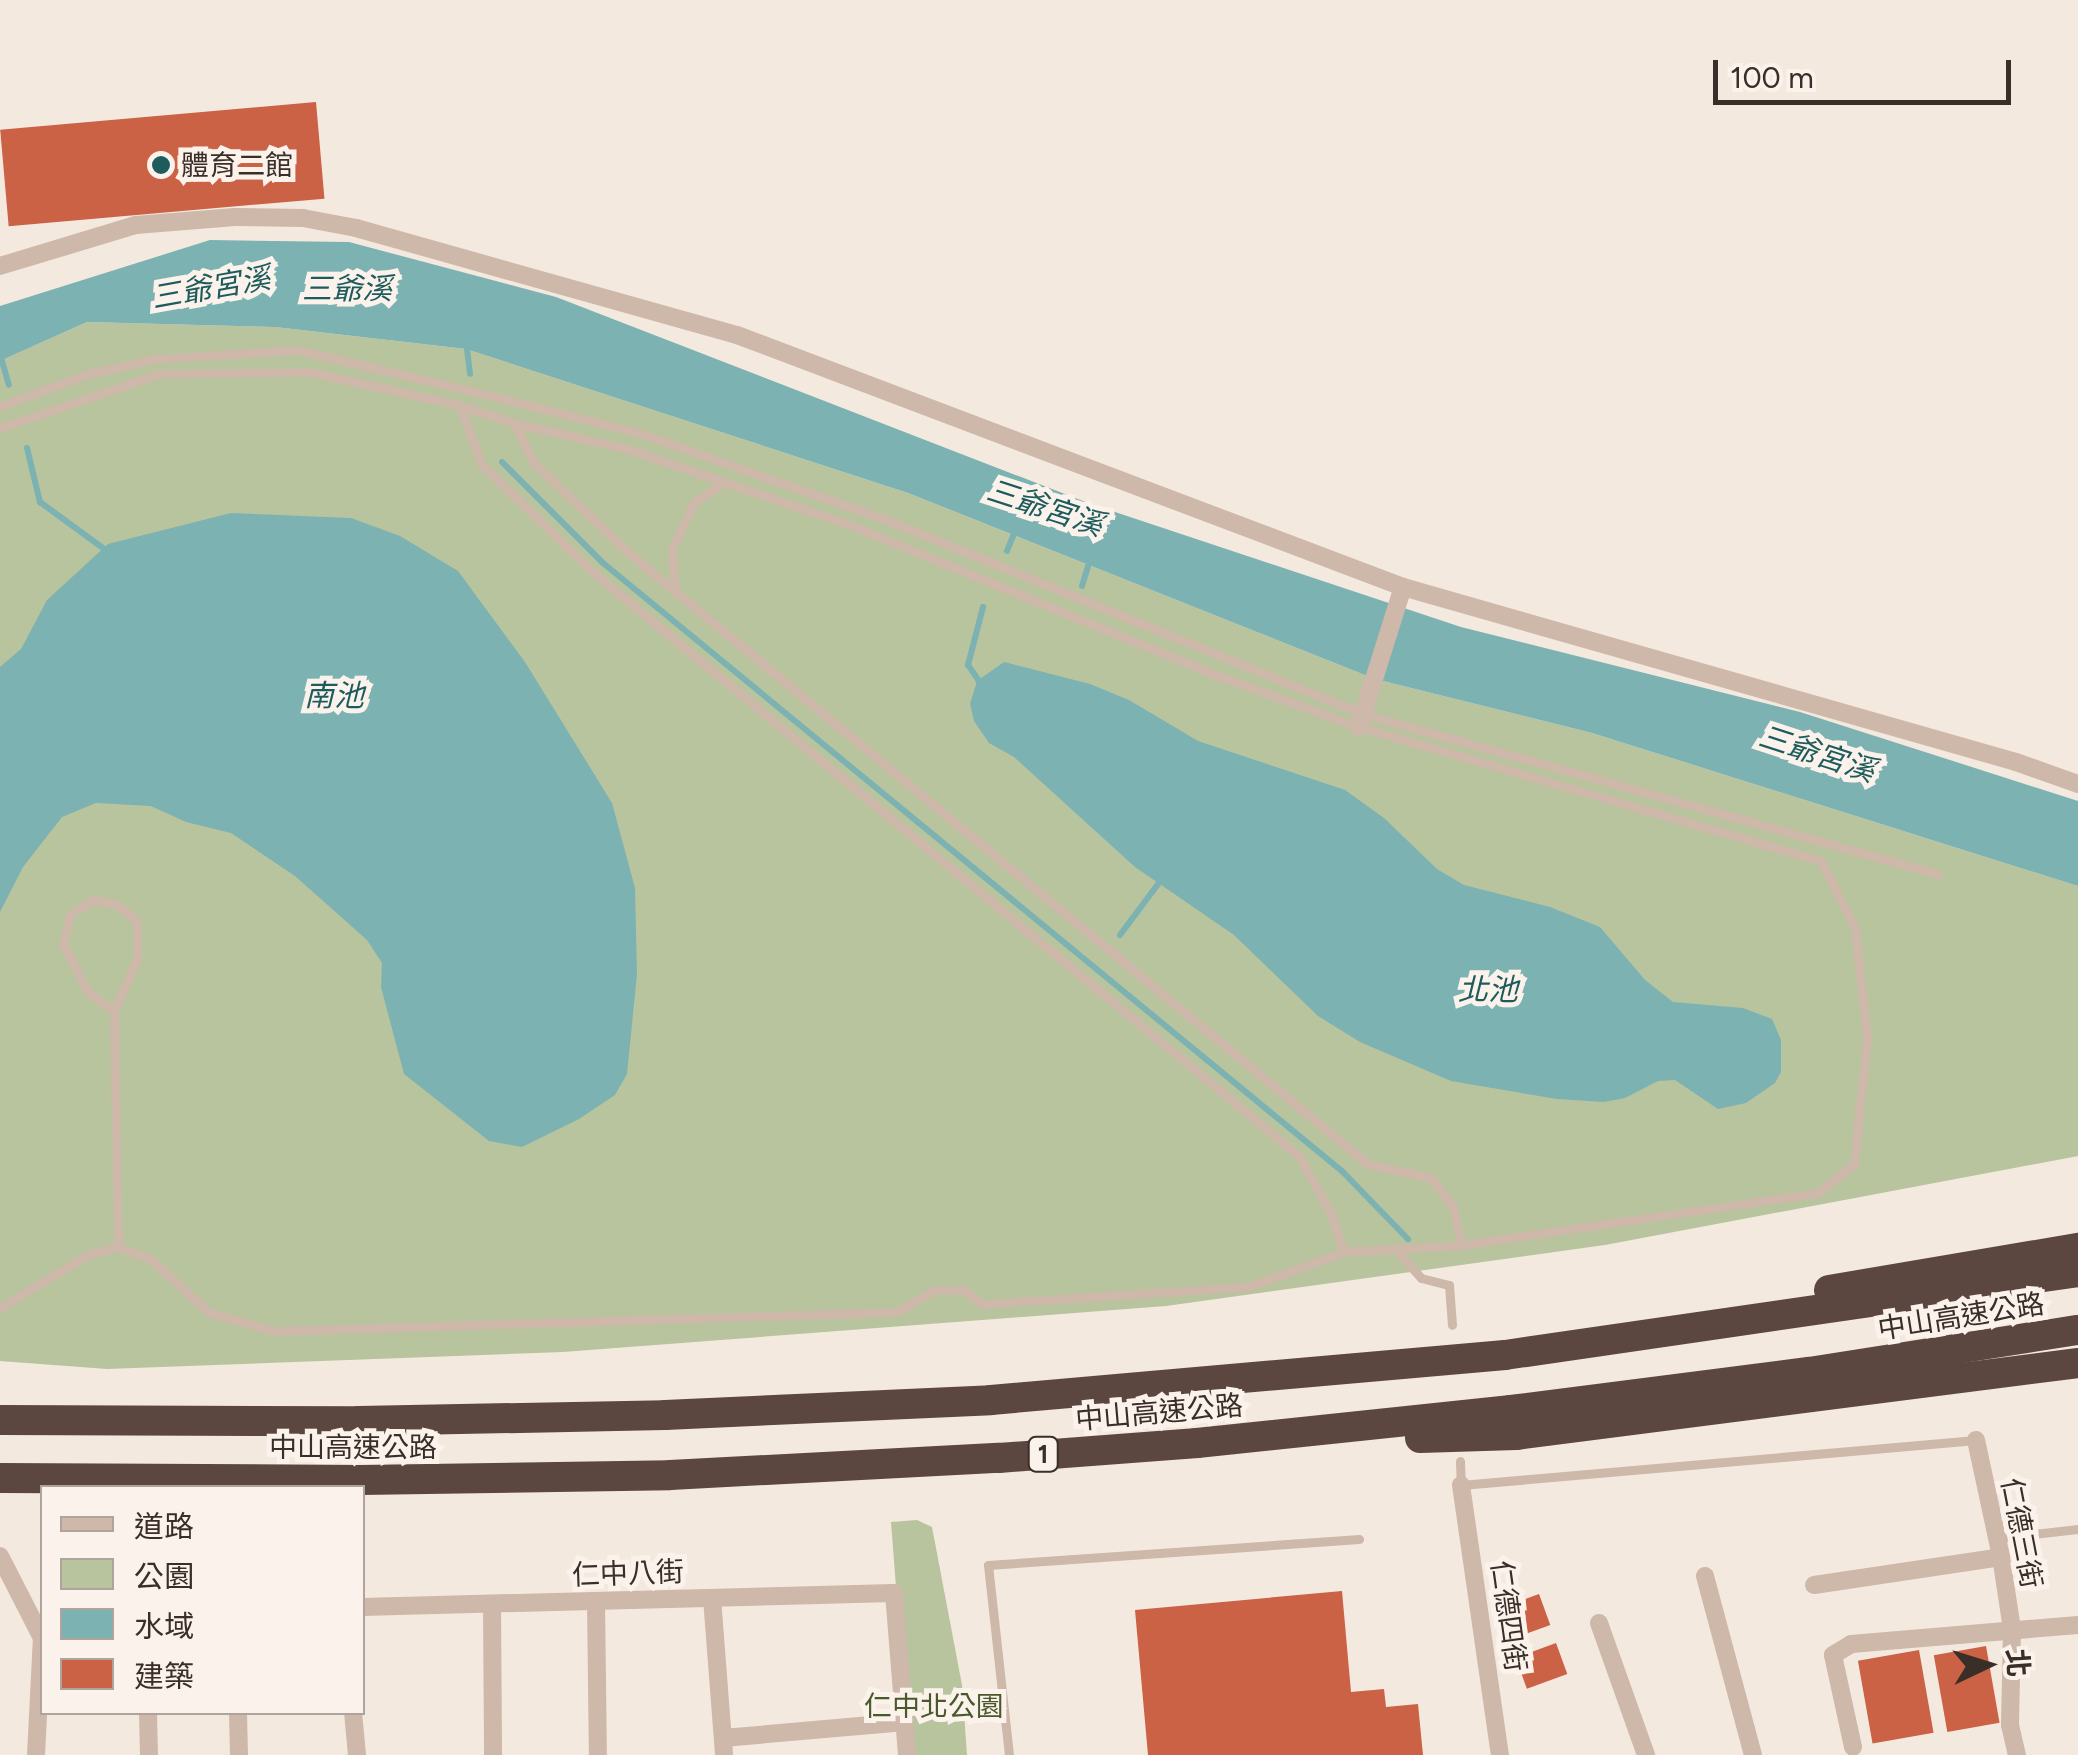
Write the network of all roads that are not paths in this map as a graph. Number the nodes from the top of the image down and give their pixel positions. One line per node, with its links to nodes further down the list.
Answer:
1 (0, 266): 8 (street)
2 (0, 406): 9 (lane)
3 (459, 406): 4 (lane); 5 (lane); 17 (lane)
4 (514, 423): 6 (lane); 7 (lane)
5 (0, 428)
6 (724, 482): 7 (lane); 9 (lane)
7 (675, 592): 13 (lane)
8 (1400, 593): 9 (street); 10 (street)
9 (1362, 714): 11 (lane); 13 (lane)
10 (2078, 784)
11 (1938, 874)
12 (114, 1011): 12 (lane); 14 (lane)
13 (1461, 1245): 15 (lane)
14 (118, 1247): 17 (lane); 19 (lane)
15 (1394, 1248): 17 (lane); 20 (lane)
16 (2078, 1248): 22 (highway)
17 (1344, 1252)
18 (2078, 1272): 22 (highway, 中山高速公路 / 1)
19 (0, 1308)
20 (1452, 1325)
21 (2078, 1330): 26 (highway, 中山高速公路 / 1)
22 (1505, 1354): 24 (highway, 中山高速公路 / 1)
23 (2078, 1363): 26 (highway)
24 (0, 1420)
25 (1976, 1440): 29 (lane); 32 (street, 仁德三街)
26 (1197, 1443): 28 (highway, 中山高速公路 / 1)
27 (1460, 1461): 29 (lane)
28 (0, 1478)
29 (1461, 1484): 59 (street, 仁德四街)
30 (2078, 1529): 32 (lane)
31 (1359, 1539): 58 (lane)
32 (2000, 1548): 35 (street); 42 (street, 仁德三街)
33 (0, 1556): 43 (street)
34 (1705, 1576): 61 (street)
35 (1814, 1585)
36 (712, 1598): 37 (street, 仁中八街); 48 (street, 仁中八街); 49 (street)
37 (596, 1601): 38 (street, 仁中八街); 56 (street)
38 (492, 1604): 39 (street, 仁中八街); 55 (street)
39 (365, 1607)
40 (1599, 1623): 60 (street)
41 (2078, 1625): 42 (street)
42 (2012, 1630): 50 (street); 62 (street, 仁德三街)
43 (40, 1634)
44 (40, 1677): 51 (street)
45 (148, 1715): 52 (street)
46 (238, 1715): 53 (street)
47 (353, 1715): 54 (street)
48 (905, 1722): 49 (street); 57 (street)
49 (723, 1746)
50 (1853, 1747)
51 (36, 1755)
52 (149, 1755)
53 (239, 1755)
54 (357, 1755)
55 (493, 1755)
56 (598, 1755)
57 (907, 1755)
58 (1009, 1755)
59 (1500, 1755)
60 (1646, 1755)
61 (1754, 1755)
62 (2017, 1755)

